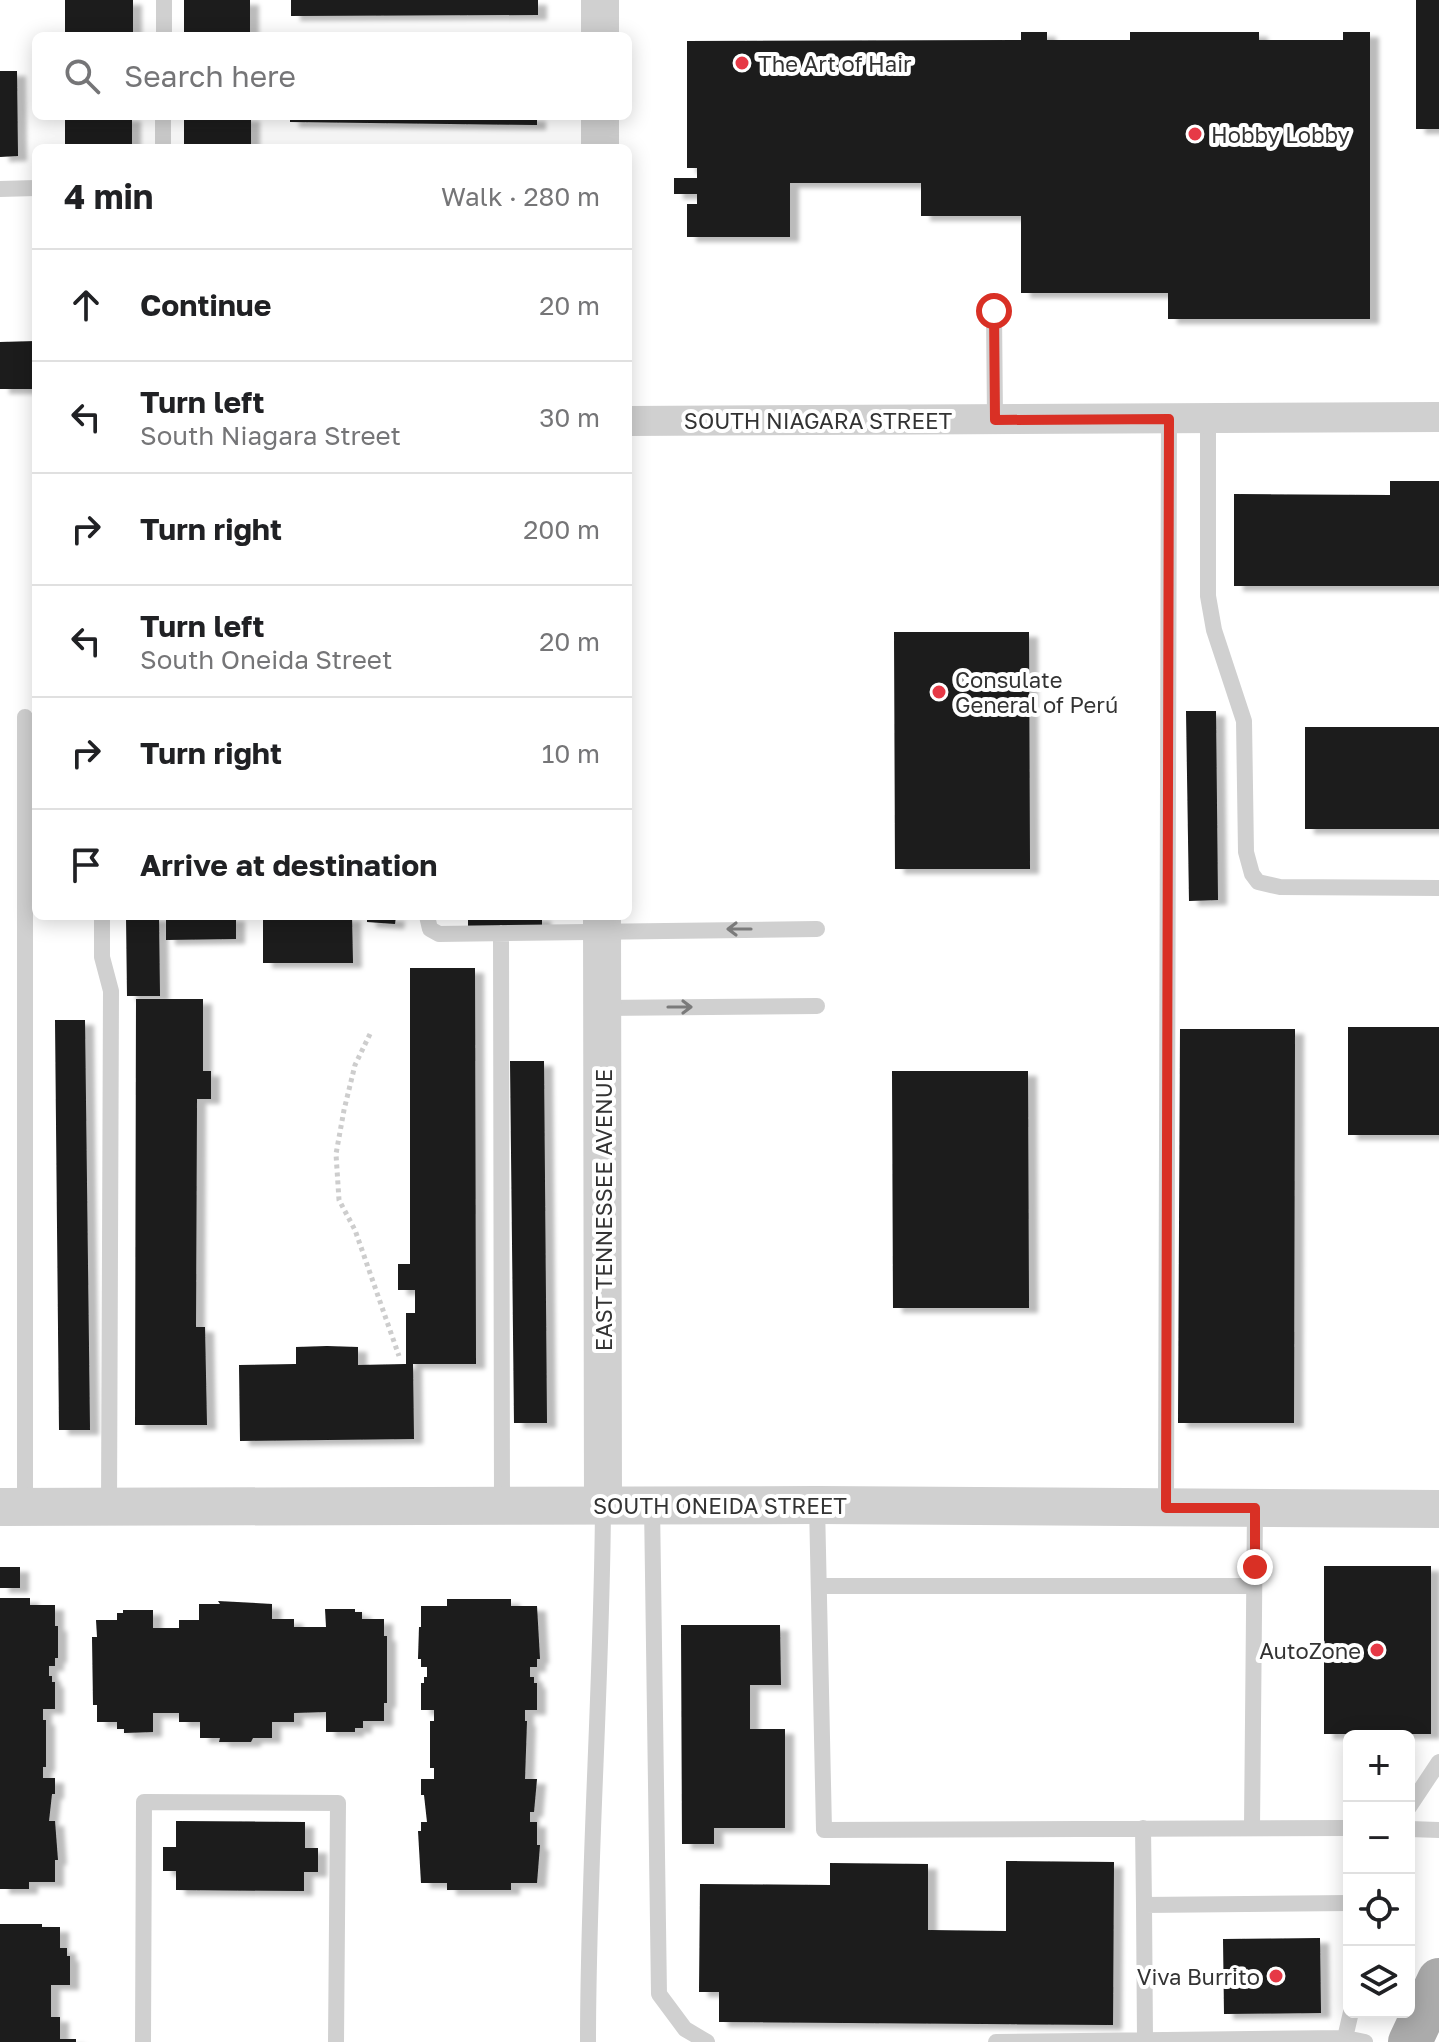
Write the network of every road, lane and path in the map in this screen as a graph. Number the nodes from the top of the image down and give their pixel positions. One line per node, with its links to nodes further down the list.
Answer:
1 (164, 0): 3 (lane)
2 (600, 0): 4 (street)
3 (164, 32)
4 (600, 32)
5 (163, 120): 7 (lane)
6 (600, 120): 8 (street)
7 (163, 144)
8 (600, 144)
9 (32, 188): 10 (lane)
10 (0, 189)
11 (994, 311): 15 (lane)
12 (1439, 417): 14 (street, SOUTH NIAGARA STREET)
13 (1169, 419): 14 (street, SOUTH NIAGARA STREET); 15 (street, SOUTH NIAGARA STREET); 34 (lane)
14 (1208, 419): 18 (lane)
15 (995, 420): 16 (street, SOUTH NIAGARA STREET)
16 (632, 421)
17 (25, 717): 32 (lane)
18 (1439, 888)
19 (102, 920): 33 (lane)
20 (428, 920): 23 (lane)
21 (602, 924): 22 (lane, one-way to 21); 23 (lane); 25 (street, EAST TENNESSEE AVENUE)
22 (817, 929)
23 (501, 933): 28 (lane)
24 (817, 1006): 25 (lane, one-way to 24)
25 (602, 1008): 29 (street, EAST TENNESSEE AVENUE)
26 (370, 1034): 27 (path)
27 (399, 1356)
28 (502, 1505): 29 (street, SOUTH ONEIDA STREET); 33 (street, SOUTH ONEIDA STREET)
29 (603, 1505): 30 (street, SOUTH ONEIDA STREET); 54 (lane)
30 (652, 1505): 31 (street, SOUTH ONEIDA STREET); 55 (lane)
31 (817, 1505): 34 (street, SOUTH ONEIDA STREET); 37 (lane)
32 (12, 1507): 33 (street, SOUTH ONEIDA STREET)
33 (109, 1507)
34 (1166, 1508): 35 (street, SOUTH ONEIDA STREET)
35 (1255, 1508): 36 (street, SOUTH ONEIDA STREET); 38 (lane)
36 (1439, 1509)
37 (819, 1586): 38 (lane); 42 (lane)
38 (1254, 1586): 41 (lane)
39 (1439, 1762): 40 (lane)
40 (1412, 1802)
41 (1252, 1827): 42 (lane); 43 (lane)
42 (1143, 1828): 47 (lane)
43 (1343, 1828)
44 (1415, 1829): 45 (lane)
45 (1439, 1830)
46 (1343, 1903): 47 (lane)
47 (1144, 1905): 51 (lane)
48 (1439, 1980): 58 (main road)
49 (1350, 2018): 50 (lane)
50 (1345, 2038): 51 (lane); 57 (lane)
51 (1145, 2040): 56 (lane)
52 (143, 2042): 53 (lane)
53 (336, 2042)
54 (588, 2042)
55 (707, 2042)
56 (996, 2042)
57 (1365, 2042)
58 (1410, 2042)

